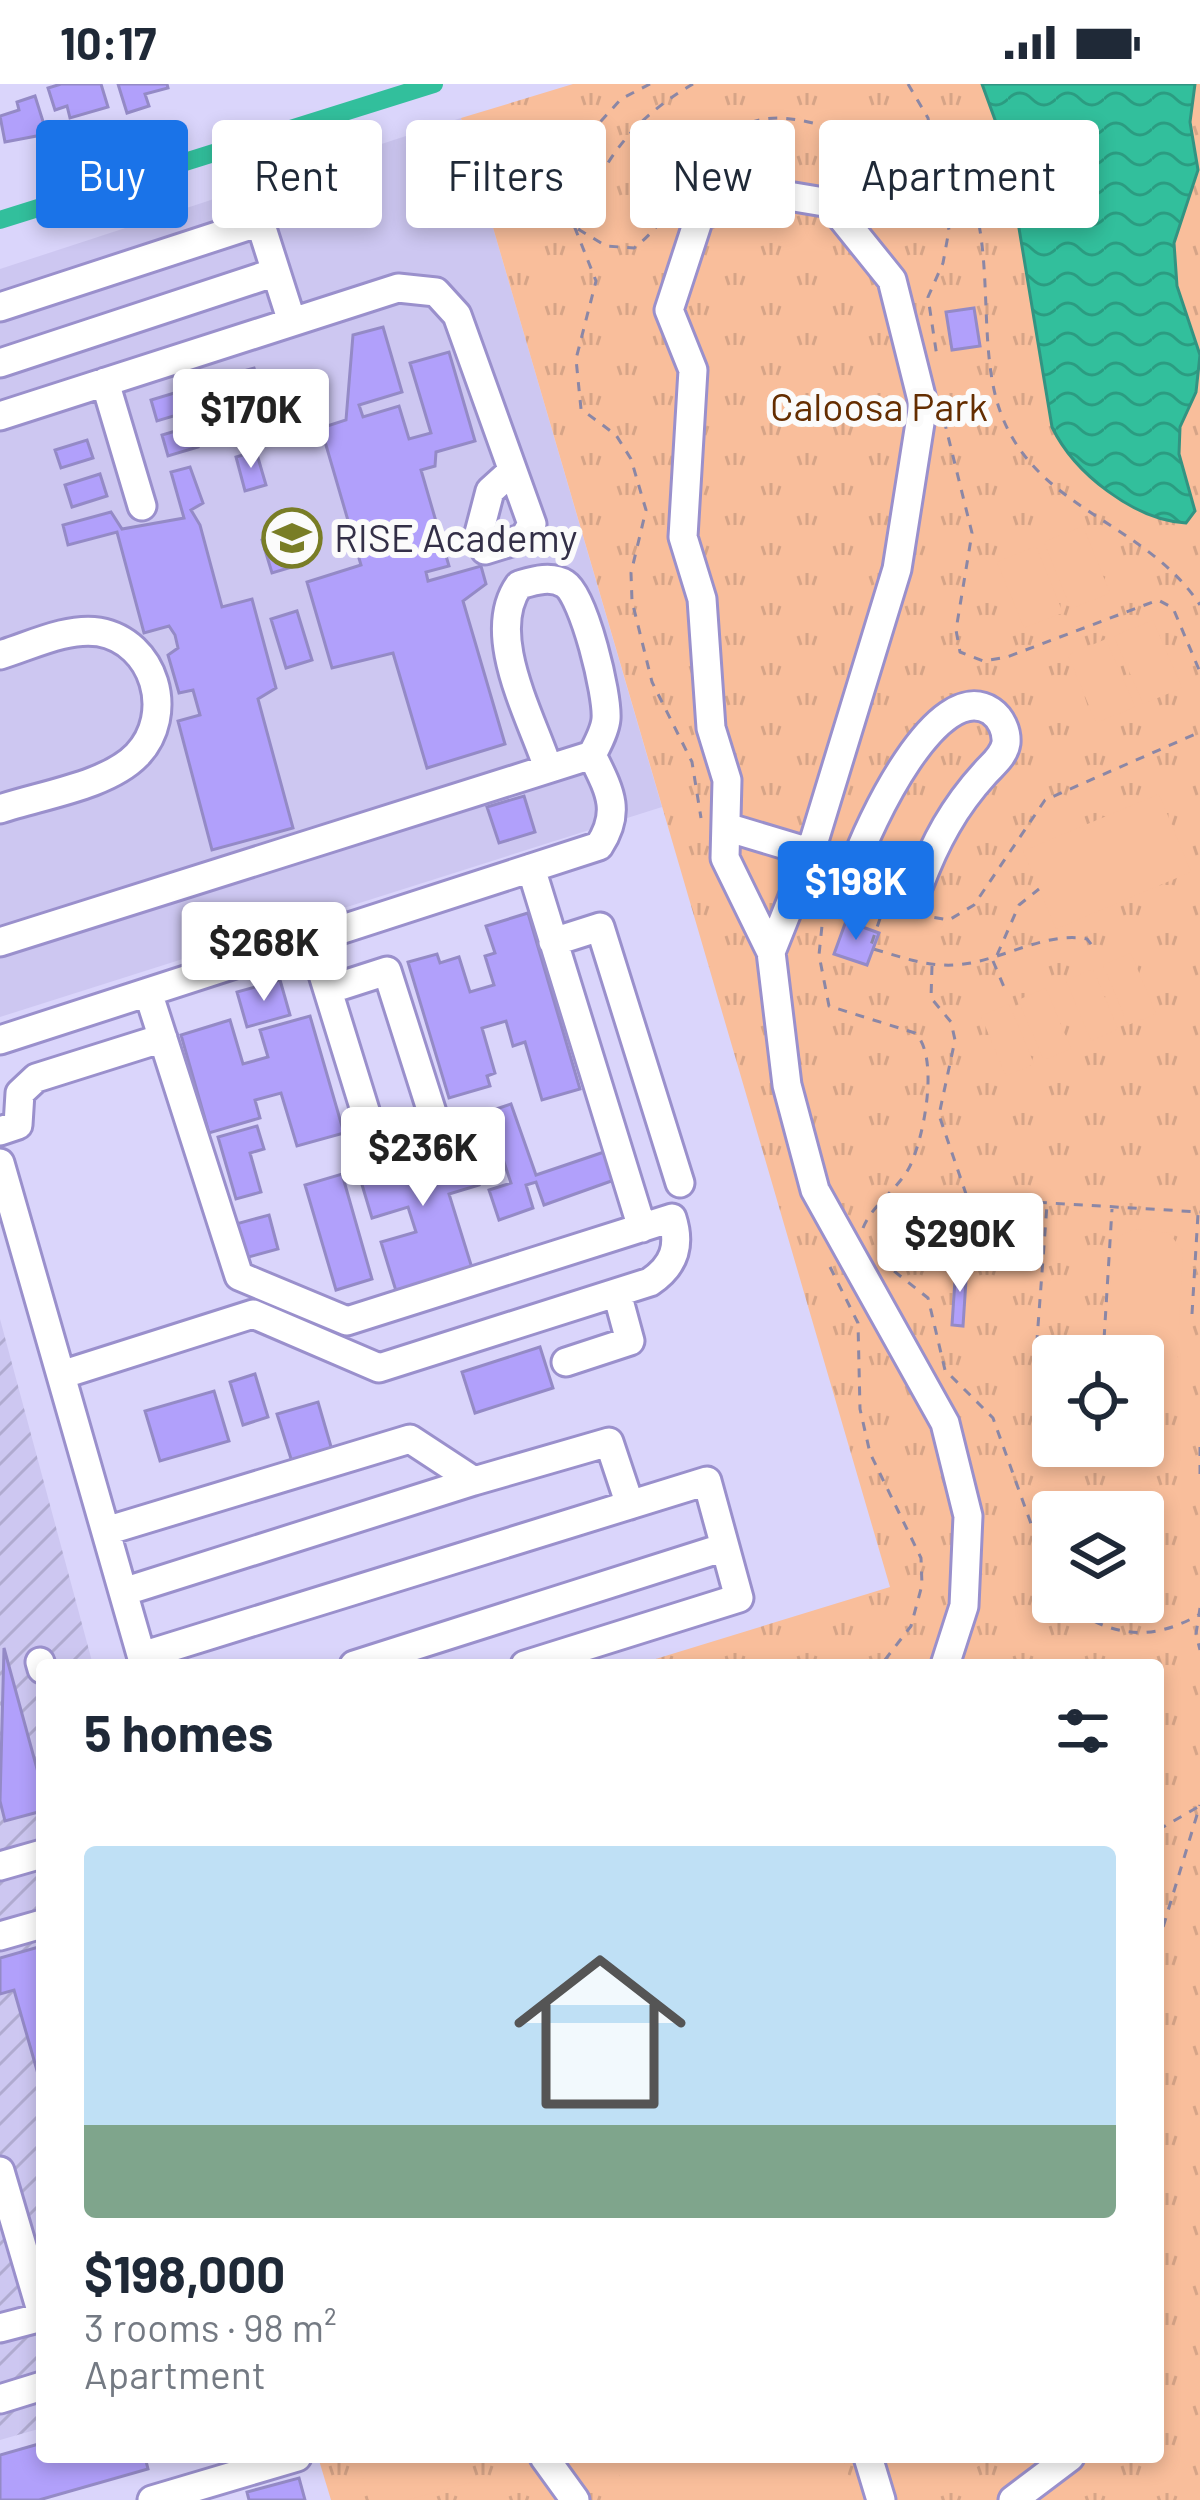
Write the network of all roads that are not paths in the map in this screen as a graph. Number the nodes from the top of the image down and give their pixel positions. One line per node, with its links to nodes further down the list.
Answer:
1 (276, 272): 2 (street); 3 (street); 4 (street)
2 (0, 307)
3 (292, 322): 5 (street); 7 (street)
4 (0, 363)
5 (105, 382): 6 (street); 8 (street)
6 (0, 416)
7 (511, 472)
8 (142, 506)
9 (0, 655): 12 (street)
10 (592, 755): 11 (street); 11 (street); 16 (street)
11 (548, 768): 18 (street)
12 (0, 809)
13 (715, 830): 14 (street); 14 (street); 20 (street)
14 (810, 854): 15 (street); 20 (street)
15 (855, 865): 15 (street)
16 (530, 868): 17 (street); 19 (street)
17 (312, 939): 21 (street); 22 (street)
18 (0, 942)
19 (554, 942): 27 (street); 28 (street)
20 (771, 952): 41 (street)
21 (328, 989): 21 (street)
22 (148, 992): 23 (street); 24 (street)
23 (163, 1039): 25 (street); 28 (street)
24 (0, 1040)
25 (0, 1131)
26 (0, 1163): 31 (street)
27 (680, 1183)
28 (642, 1228): 29 (street)
29 (617, 1292): 30 (street); 31 (street)
30 (566, 1362)
31 (61, 1375): 34 (street)
32 (474, 1481): 33 (street); 34 (street); 36 (street)
33 (630, 1504): 35 (street); 38 (street)
34 (106, 1531): 36 (street)
35 (725, 1547): 39 (street); 40 (street)
36 (123, 1592): 37 (street)
37 (142, 1659)
38 (149, 1659)
39 (373, 1659)
40 (543, 1659)
41 (947, 1659)
42 (36, 1856): 43 (street)
43 (0, 1866)
44 (36, 1926): 45 (street)
45 (0, 1936)
46 (0, 2170): 47 (street)
47 (36, 2295)
48 (36, 2318): 49 (street)
49 (0, 2329)
50 (36, 2388): 51 (street)
51 (0, 2399)
52 (282, 2463): 56 (street)
53 (548, 2463): 58 (street)
54 (870, 2463): 59 (street)
55 (1062, 2463): 60 (street)
56 (212, 2491): 57 (street)
57 (152, 2500)
58 (575, 2500)
59 (880, 2500)
60 (1013, 2500)

